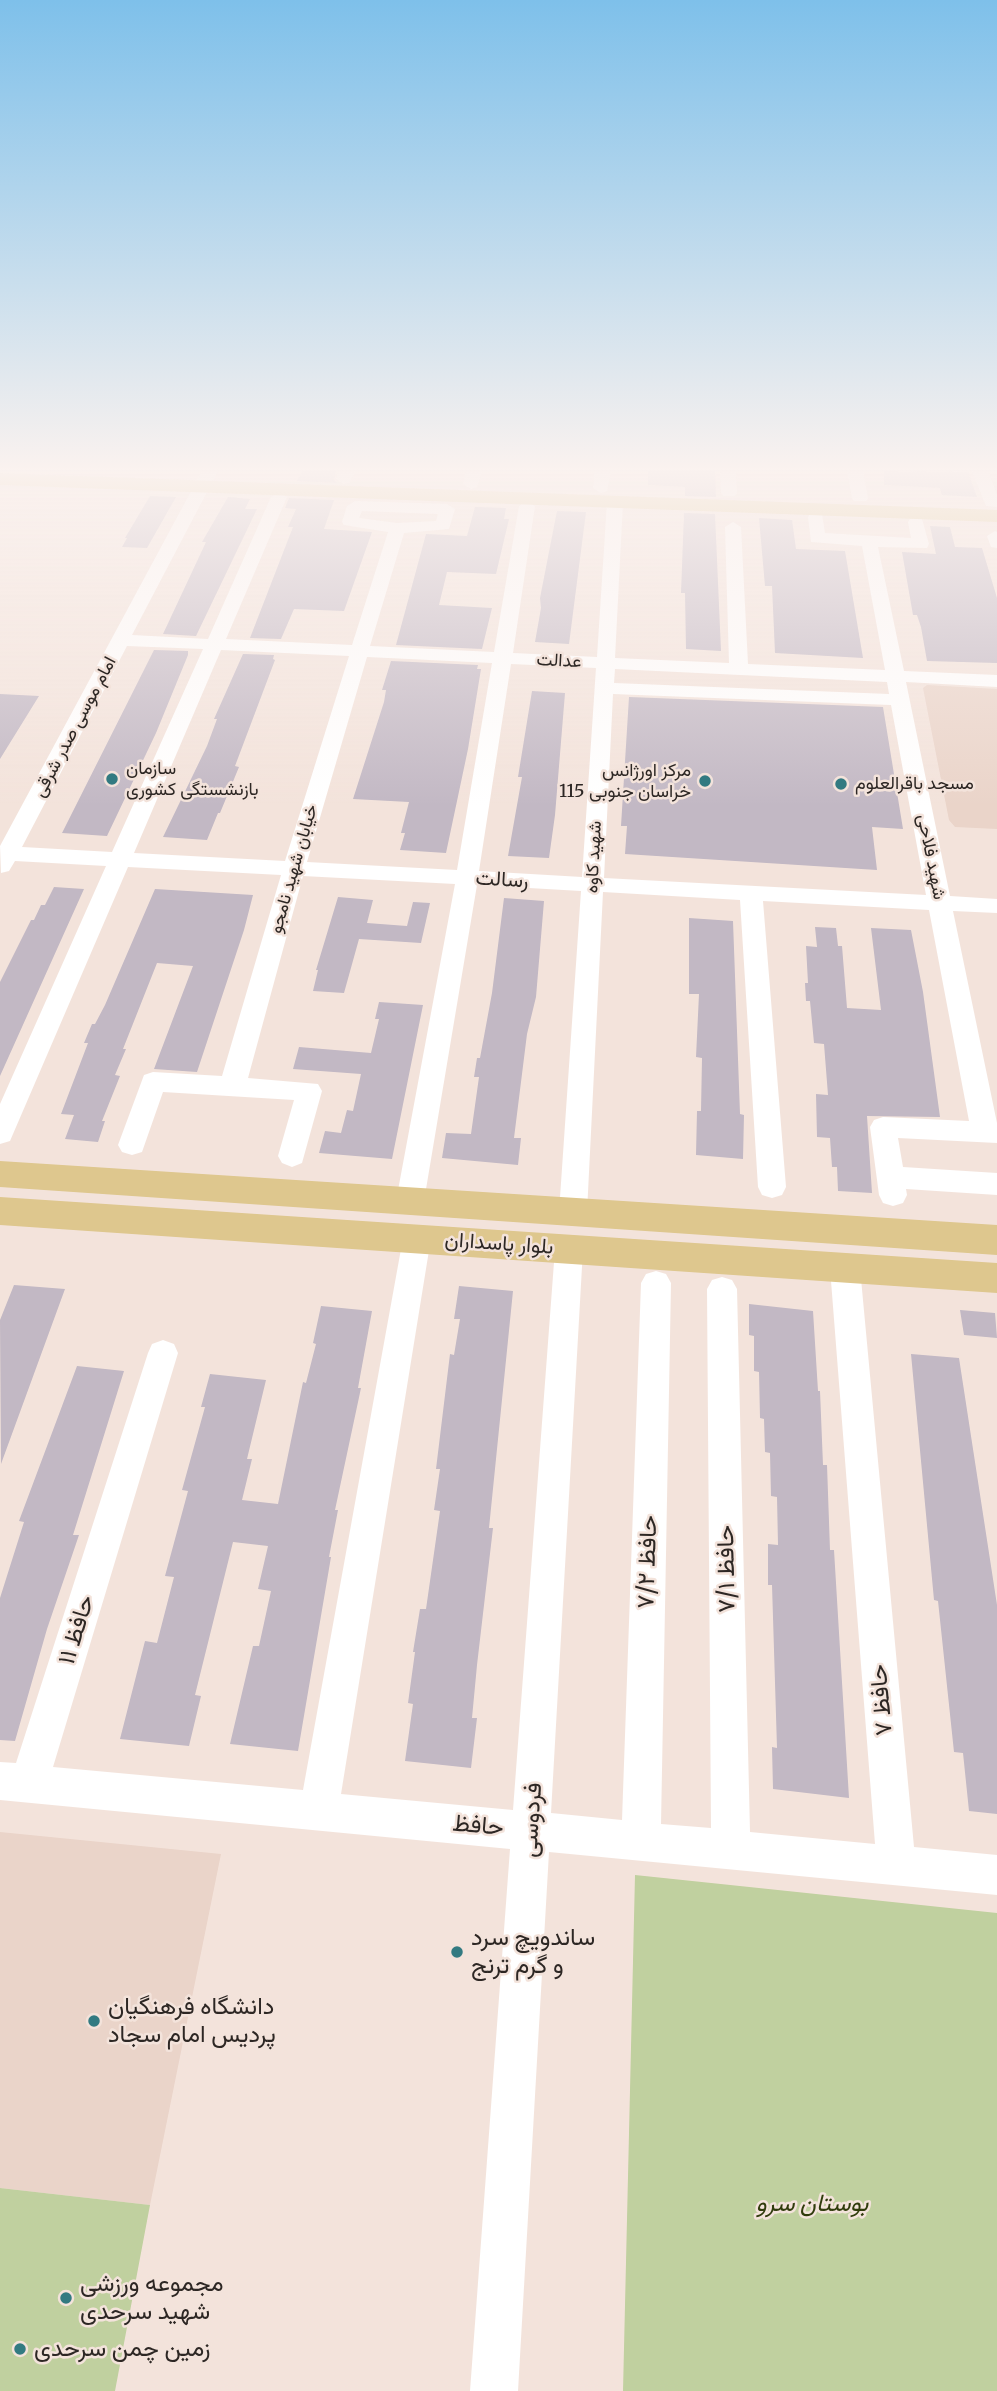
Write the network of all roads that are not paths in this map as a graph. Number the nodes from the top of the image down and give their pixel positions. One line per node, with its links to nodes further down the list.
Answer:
1 (151, 583): 8 (street, امام موسی صدر شرقی)
2 (240, 583): 9 (street)
3 (380, 583): 10 (street, خیابان شهید نامجو)
4 (515, 583): 11 (street)
5 (605, 583): 12 (street, شهید کاوه)
6 (736, 583): 13 (street)
7 (877, 583): 14 (street, شهید فلاحی)
8 (120, 640): 9 (street, عدالت); 18 (street, امام موسی صدر شرقی)
9 (212, 645): 10 (street, عدالت); 19 (street)
10 (359, 652): 11 (street, عدالت); 20 (street, خیابان شهید نامجو)
11 (503, 658): 12 (street, عدالت); 21 (street)
12 (605, 663): 13 (street, عدالت); 16 (street, شهید کاوه)
13 (739, 670): 14 (street, عدالت)
14 (895, 677): 15 (street, عدالت); 17 (street, شهید فلاحی)
15 (997, 681)
16 (604, 688): 17 (street); 22 (street, شهید کاوه)
17 (900, 700): 24 (street, شهید فلاحی)
18 (3, 858): 19 (street, رسالت)
19 (121, 859): 20 (street, رسالت); 28 (street)
20 (294, 868): 21 (street, رسالت); 26 (street, خیابان شهید نامجو)
21 (467, 878): 22 (street, رسالت); 34 (street)
22 (592, 885): 23 (street, رسالت); 36 (street, شهید کاوه)
23 (751, 893): 24 (street, رسالت); 33 (street)
24 (940, 903): 25 (street, رسالت); 27 (street, شهید فلاحی)
25 (997, 906)
26 (232, 1087): 29 (street); 30 (street)
27 (991, 1132): 32 (street)
28 (0, 1134)
29 (132, 1145)
30 (292, 1156)
31 (0, 1174): 34 (main road, بلوار پاسداران)
32 (997, 1184)
33 (772, 1187)
34 (410, 1201): 36 (main road, بلوار پاسداران)
35 (0, 1211): 37 (main road, بلوار پاسداران)
36 (571, 1230): 37 (main road, بلوار پاسداران); 38 (main road, بلوار پاسداران); 39 (main road, بلوار پاسداران); 46 (street, فردوسی)
37 (416, 1238): 45 (street)
38 (997, 1240)
39 (845, 1268): 40 (main road, بلوار پاسداران); 49 (street, حافظ ۷)
40 (997, 1278)
41 (656, 1283): 47 (street, حافظ ۷/۲)
42 (722, 1289): 48 (street, حافظ ۷/۱)
43 (163, 1353): 44 (street, حافظ ۱۱)
44 (15, 1782): 45 (street, حافظ)
45 (319, 1811): 46 (street, حافظ)
46 (531, 1831): 47 (street, حافظ); 51 (street, فردوسی)
47 (641, 1842): 48 (street, حافظ)
48 (732, 1850): 49 (street, حافظ)
49 (896, 1865): 50 (street, حافظ)
50 (997, 1875)
51 (494, 2391)

